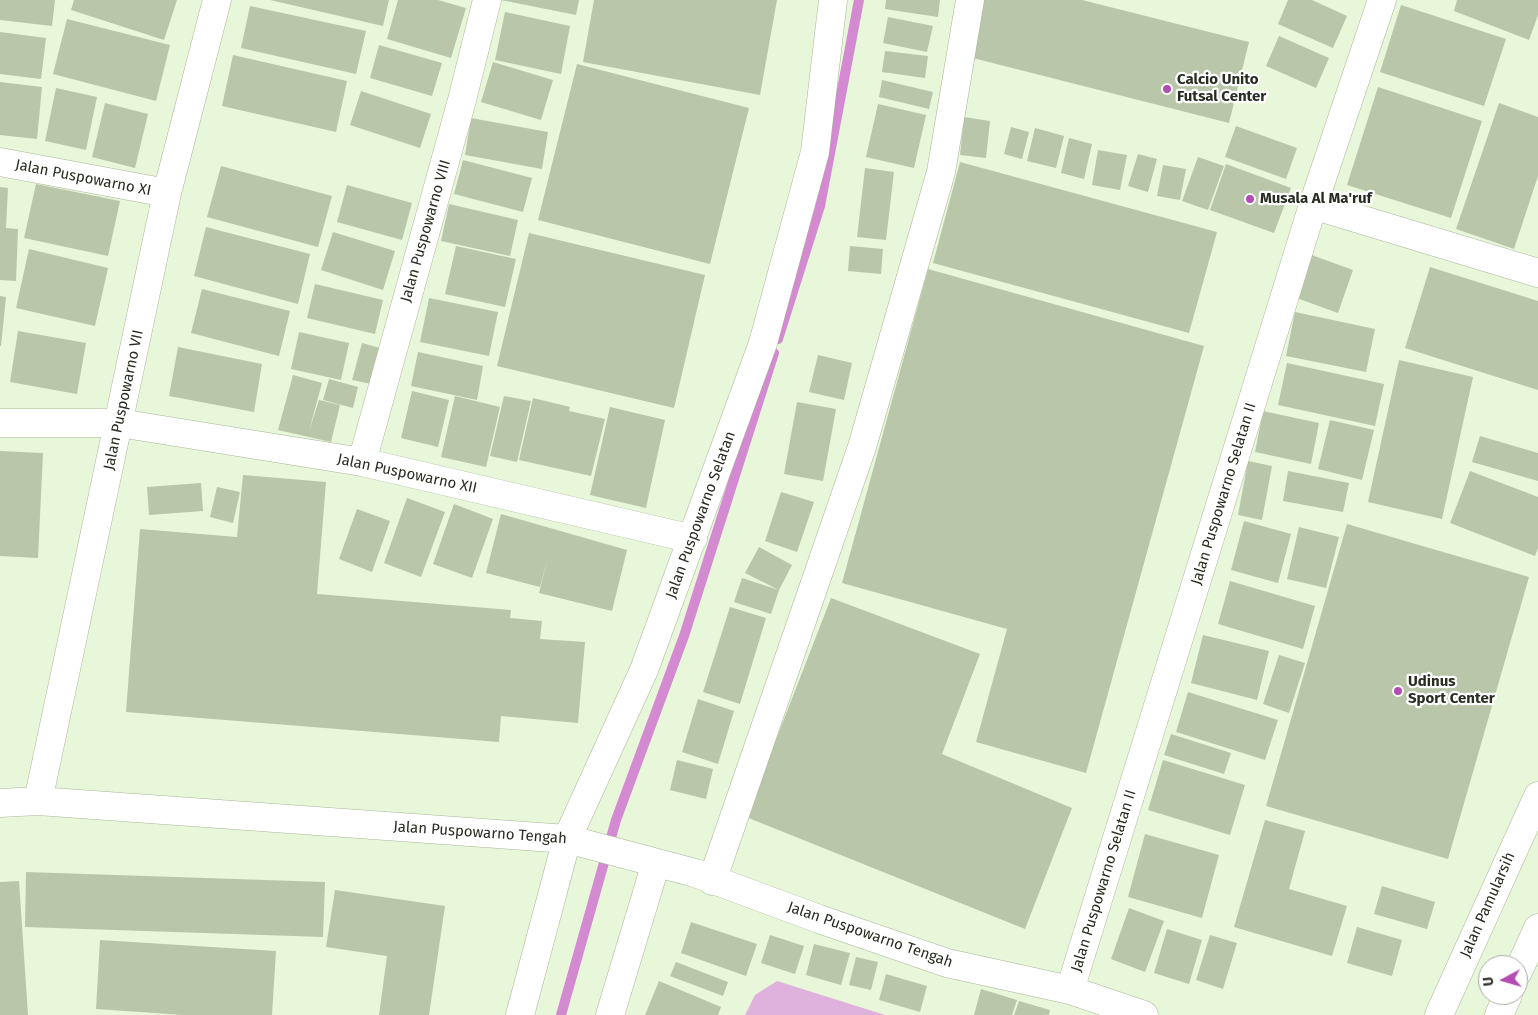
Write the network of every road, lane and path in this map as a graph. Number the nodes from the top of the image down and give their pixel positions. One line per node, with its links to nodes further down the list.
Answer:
1 (217, 0): 7 (main road, Jalan Puspowarno VII)
2 (487, 0): 12 (main road, Jalan Puspowarno VIII)
3 (833, 0): 13 (main road, Jalan Puspowarno Selatan)
4 (970, 0): 19 (main road)
5 (1382, 0): 8 (main road, Jalan Puspowarno Selatan II)
6 (0, 162): 7 (main road, Jalan Puspowarno XI)
7 (167, 194): 11 (main road, Jalan Puspowarno VII)
8 (1313, 205): 9 (main road); 22 (main road, Jalan Puspowarno Selatan II)
9 (1538, 273)
10 (0, 423): 11 (main road, Jalan Puspowarno XII)
11 (119, 423): 12 (main road, Jalan Puspowarno XII); 15 (main road, Jalan Puspowarno VII)
12 (362, 462): 13 (main road, Jalan Puspowarno XII)
13 (693, 540): 17 (main road, Jalan Puspowarno Selatan)
14 (1538, 796): 26 (main road, Jalan Pamularsih)
15 (38, 801): 16 (main road, Jalan Puspowarno Tengah); 17 (main road, Jalan Puspowarno Tengah)
16 (0, 803)
17 (574, 841): 18 (main road, Jalan Puspowarno Tengah); 23 (main road, Jalan Puspowarno Selatan)
18 (649, 861): 19 (main road, Jalan Puspowarno Tengah); 24 (main road)
19 (712, 881): 22 (main road, Jalan Puspowarno Tengah)
20 (1538, 928): 21 (main road)
21 (1526, 955)
22 (1070, 990): 25 (main road, Jalan Puspowarno Tengah)
23 (520, 1015)
24 (610, 1015)
25 (1144, 1015)
26 (1438, 1015)

